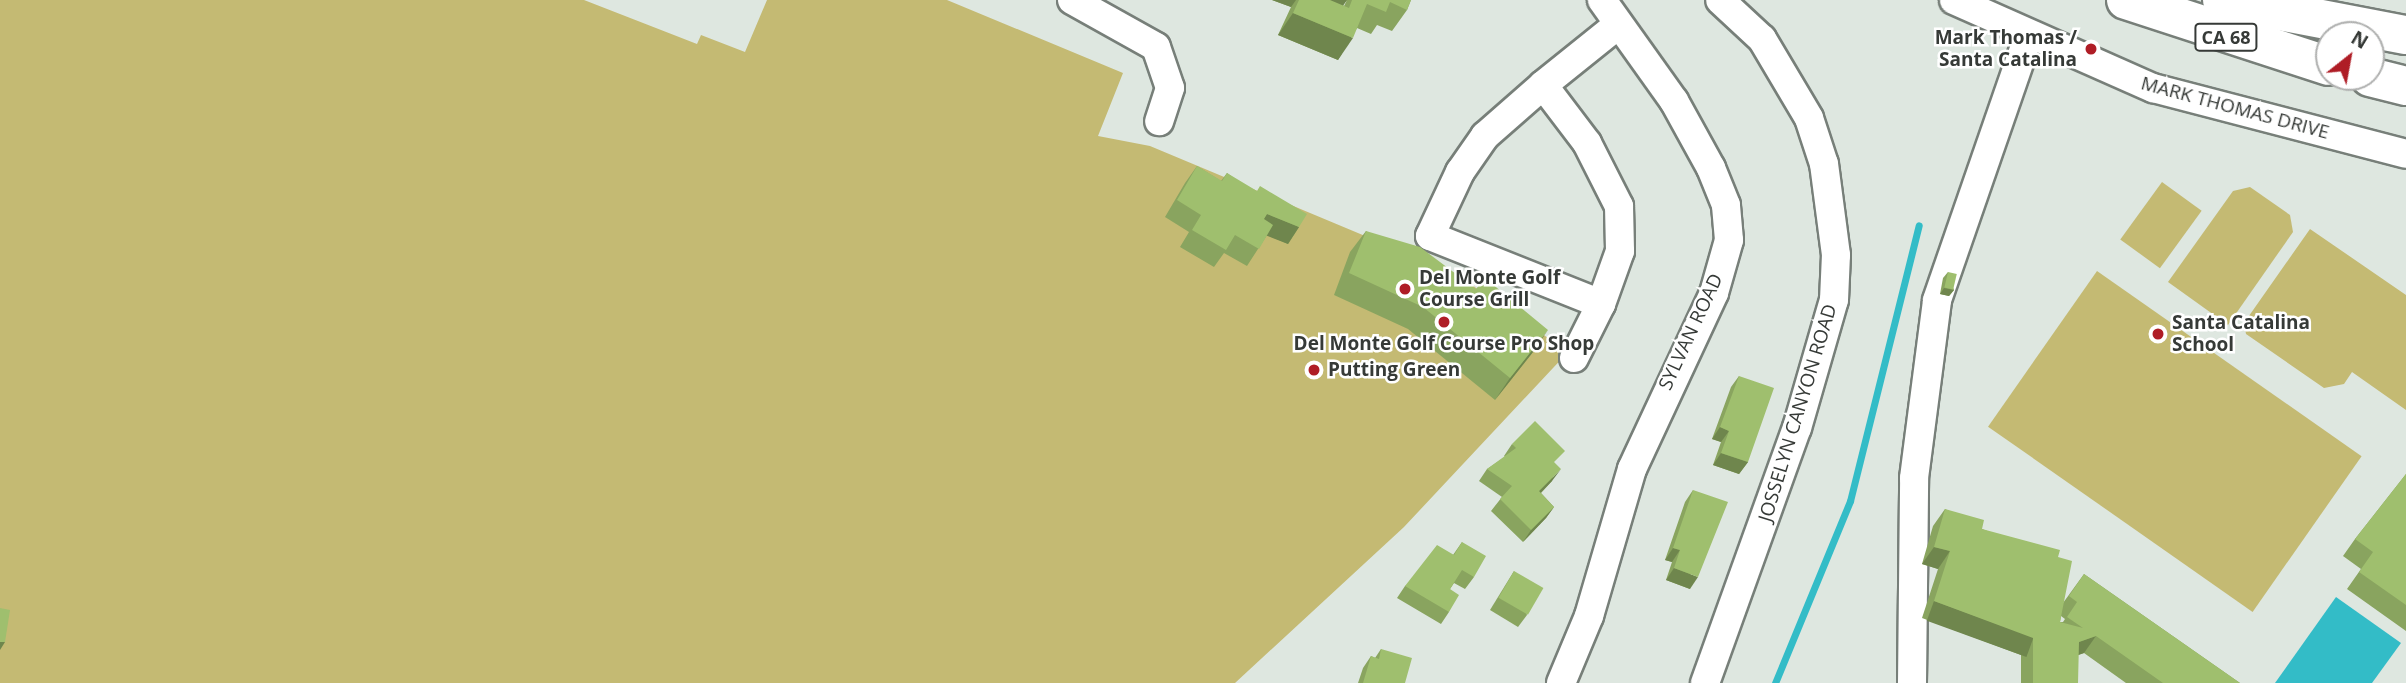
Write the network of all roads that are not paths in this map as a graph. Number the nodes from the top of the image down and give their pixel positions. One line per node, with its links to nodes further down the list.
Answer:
1 (1072, 0): 14 (street)
2 (1602, 0): 7 (street, SYLVAN ROAD)
3 (1720, 0): 19 (street, JOSSELYN CANYON ROAD)
4 (1954, 0): 8 (street, MARK THOMAS DRIVE)
5 (2126, 0): 10 (highway, CA 68)
6 (2222, 0): 9 (highway)
7 (1619, 24): 12 (street); 18 (street, SYLVAN ROAD)
8 (2029, 35): 15 (street, MARK THOMAS DRIVE); 20 (street)
9 (2406, 35)
10 (2315, 61)
11 (2385, 81): 13 (highway)
12 (1543, 85): 16 (street); 16 (street)
13 (2406, 86)
14 (1159, 121)
15 (2406, 154)
16 (1601, 304): 17 (street)
17 (1574, 358)
18 (1561, 683)
19 (1705, 683)
20 (1912, 683)

